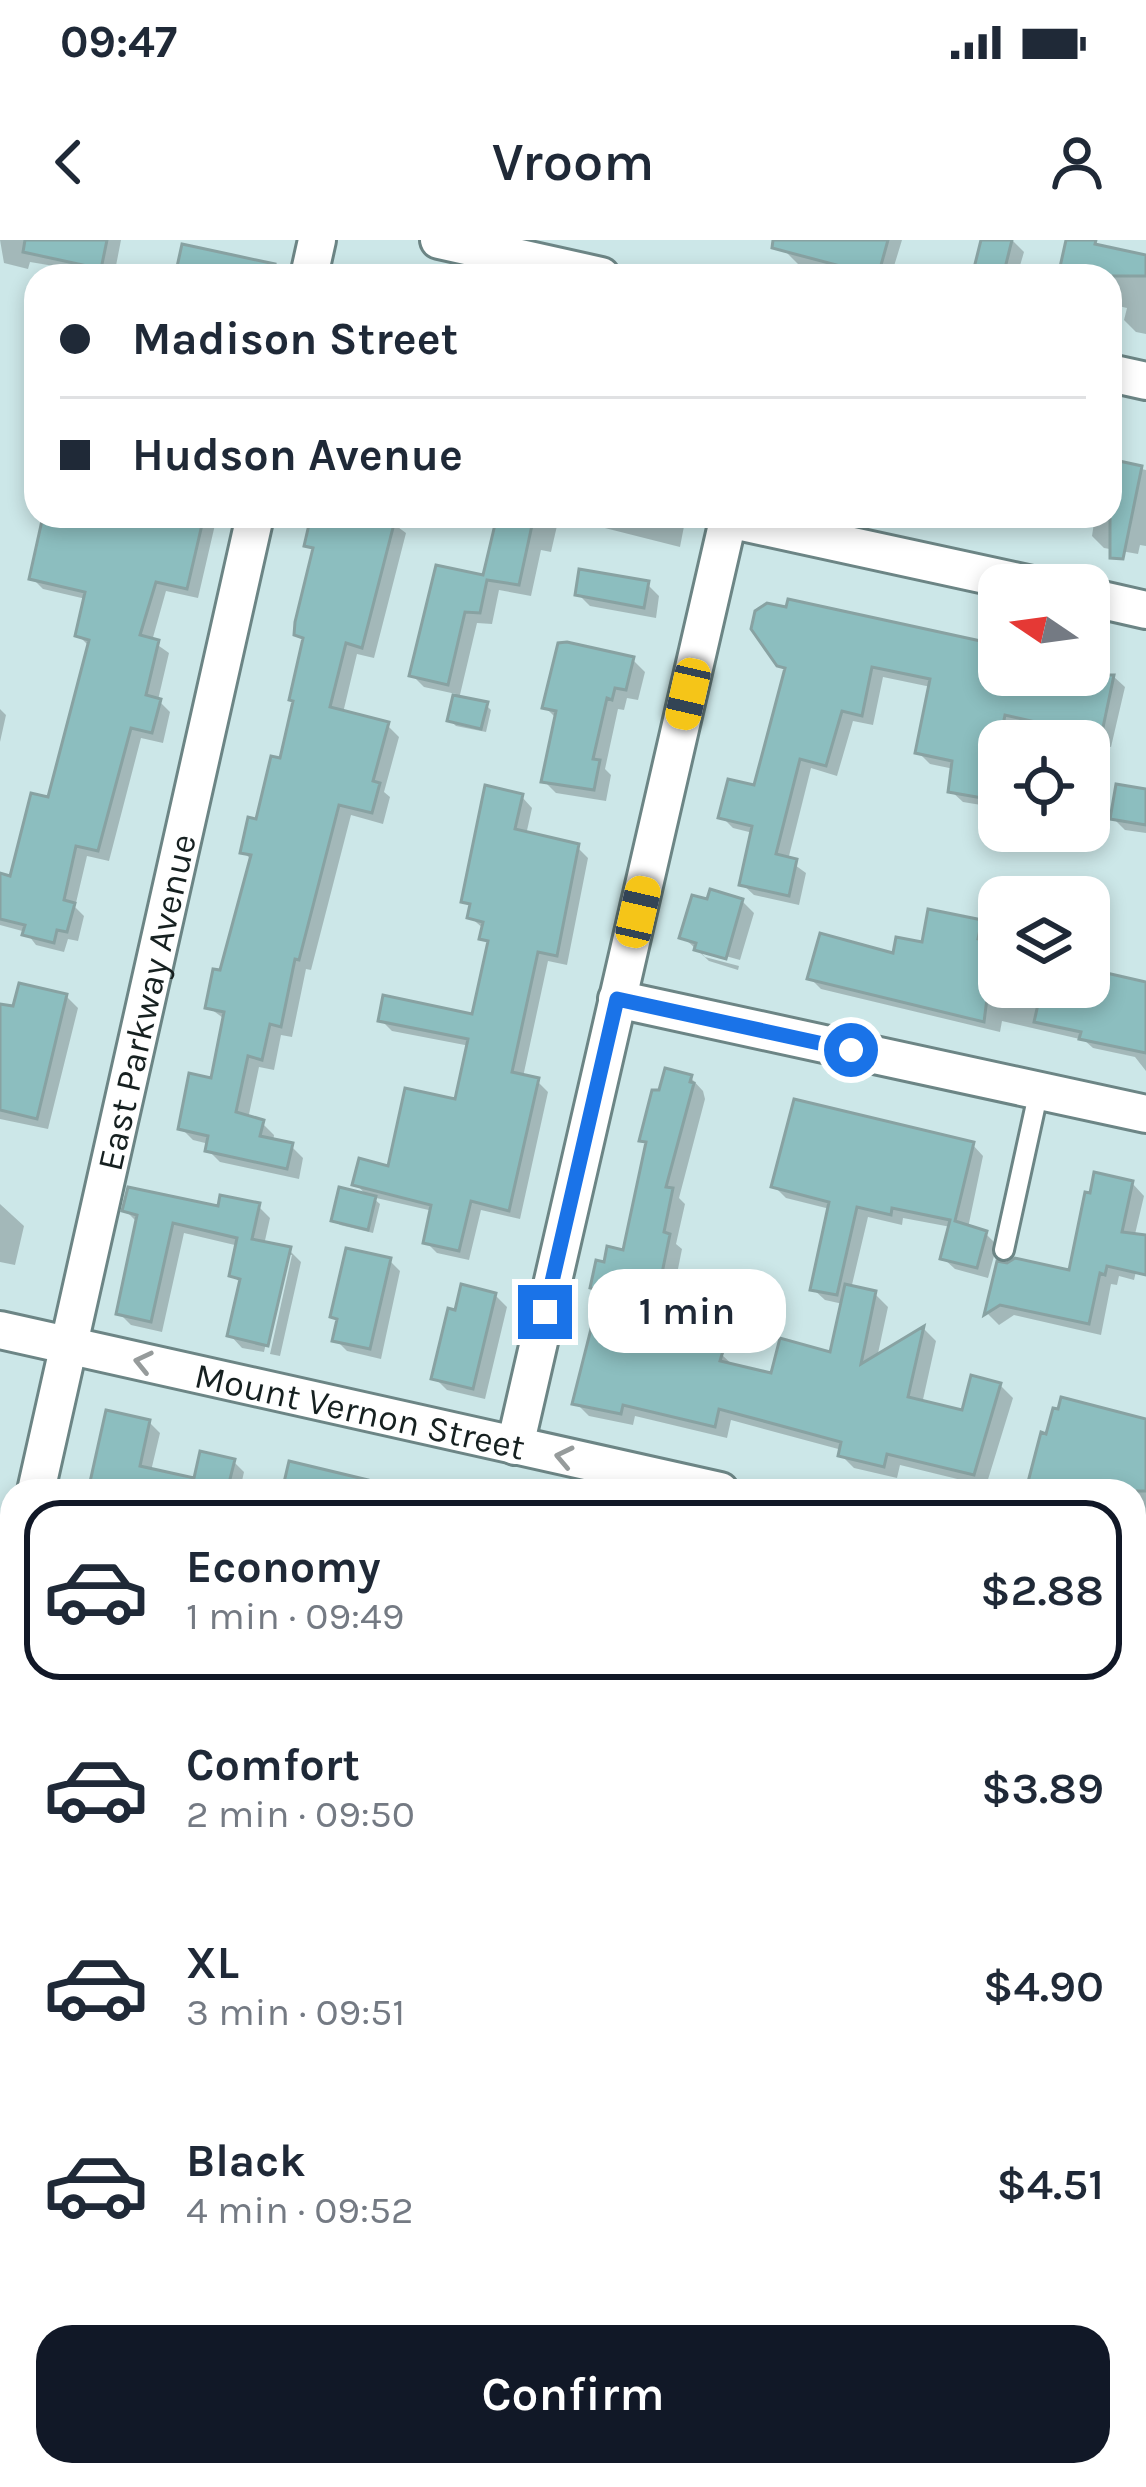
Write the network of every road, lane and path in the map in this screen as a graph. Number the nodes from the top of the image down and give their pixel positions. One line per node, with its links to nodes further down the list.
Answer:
1 (439, 240): 2 (street)
2 (547, 264)
3 (252, 528): 14 (street, East Parkway Avenue)
4 (725, 528): 9 (street)
5 (777, 528): 6 (street)
6 (978, 573)
7 (1110, 602): 8 (street)
8 (1146, 610)
9 (617, 999): 10 (street); 15 (street)
10 (1039, 1090): 11 (street); 12 (lane)
11 (1146, 1114)
12 (1004, 1250)
13 (0, 1330): 14 (street, Mount Vernon Street)
14 (69, 1345): 15 (street, Mount Vernon Street, one-way to 14); 16 (street, East Parkway Avenue)
15 (515, 1446): 17 (street, Mount Vernon Street, one-way to 15)
16 (38, 1479)
17 (665, 1479)

